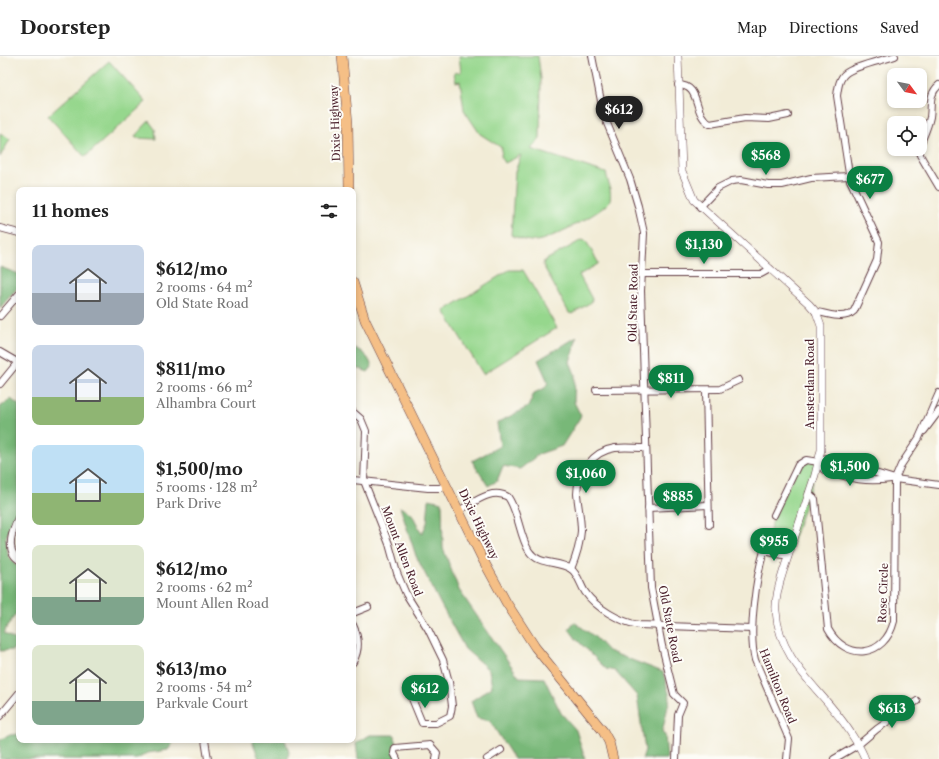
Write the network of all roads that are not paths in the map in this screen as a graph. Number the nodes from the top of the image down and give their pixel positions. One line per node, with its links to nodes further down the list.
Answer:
1 (342, 56): 11 (main road, Dixie Highway)
2 (592, 56): 17 (street, Old State Road)
3 (678, 56): 5 (street)
4 (895, 56): 10 (street)
5 (678, 85): 7 (street); 13 (street)
6 (939, 85): 8 (street)
7 (788, 115)
8 (927, 128)
9 (921, 156): 12 (street)
10 (849, 176): 13 (street); 20 (street)
11 (349, 187)
12 (939, 187)
13 (700, 207): 16 (street)
14 (0, 228): 15 (street)
15 (16, 232)
16 (770, 269): 17 (street); 20 (street)
17 (643, 274): 28 (street, Old State Road)
18 (356, 292): 39 (main road, Dixie Highway)
19 (16, 297): 21 (street)
20 (816, 312): 35 (street, Amsterdam Road)
21 (0, 316)
22 (0, 352): 23 (street)
23 (16, 360)
24 (16, 365): 26 (street)
25 (739, 380): 29 (street)
26 (0, 384)
27 (596, 390): 28 (street)
28 (644, 390): 29 (street); 34 (street, Old State Road)
29 (706, 390): 42 (street)
30 (939, 393): 33 (street)
31 (939, 411): 33 (street)
32 (356, 415): 38 (street)
33 (919, 438): 36 (street)
34 (645, 448): 43 (street, Old State Road); 50 (street)
35 (819, 462): 36 (street); 36 (street); 41 (street, Amsterdam Road); 45 (street)
36 (895, 478): 40 (street); 41 (street, Rose Circle)
37 (356, 480): 38 (street)
38 (364, 481): 39 (street); 57 (street, Mount Allen Road)
39 (446, 485): 44 (main road, Dixie Highway)
40 (939, 485)
41 (809, 493): 48 (street, Amsterdam Road)
42 (708, 505): 43 (street); 47 (street)
43 (648, 508): 53 (street, Old State Road)
44 (458, 511): 50 (street); 68 (main road, Dixie Highway)
45 (774, 515)
46 (16, 523): 49 (street)
47 (709, 525)
48 (788, 556): 54 (street, Hamilton Road); 62 (street, Amsterdam Road)
49 (16, 558)
50 (571, 569): 53 (street)
51 (368, 607): 52 (street)
52 (356, 612)
53 (658, 624): 54 (street); 69 (street, Old State Road)
54 (752, 629): 70 (street, Hamilton Road)
55 (356, 632): 56 (street)
56 (356, 653)
57 (408, 689)
58 (16, 697): 60 (street)
59 (917, 701): 62 (street)
60 (0, 716)
61 (205, 743): 64 (street)
62 (858, 745): 71 (street); 72 (street, Amsterdam Road)
63 (501, 750): 67 (street)
64 (208, 759)
65 (397, 759): 66 (street)
66 (436, 759)
67 (487, 759)
68 (614, 759)
69 (676, 759)
70 (787, 759)
71 (834, 759)
72 (865, 759)

